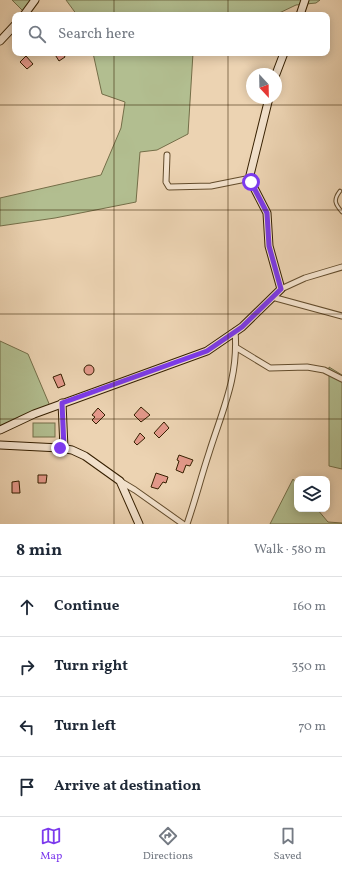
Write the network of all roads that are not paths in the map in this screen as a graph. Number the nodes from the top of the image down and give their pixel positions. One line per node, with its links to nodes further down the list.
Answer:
1 (35, 0): 3 (street)
2 (305, 0): 4 (street)
3 (26, 12)
4 (301, 12)
5 (12, 28): 6 (street)
6 (0, 41)
7 (283, 56): 8 (street)
8 (278, 68)
9 (268, 104): 11 (street)
10 (168, 155): 11 (street)
11 (251, 178): 15 (street)
12 (340, 191): 13 (lane)
13 (342, 212)
14 (342, 267): 15 (street)
15 (281, 289): 16 (street)
16 (272, 297): 17 (street); 18 (street)
17 (342, 316)
18 (235, 331): 19 (street); 21 (street)
19 (237, 348): 20 (street); 28 (street)
20 (342, 379)
21 (62, 403): 22 (street); 24 (street)
22 (0, 430)
23 (0, 445): 24 (street)
24 (64, 448): 25 (street)
25 (120, 481): 26 (street); 27 (street)
26 (139, 524)
27 (183, 524)
28 (187, 524)

